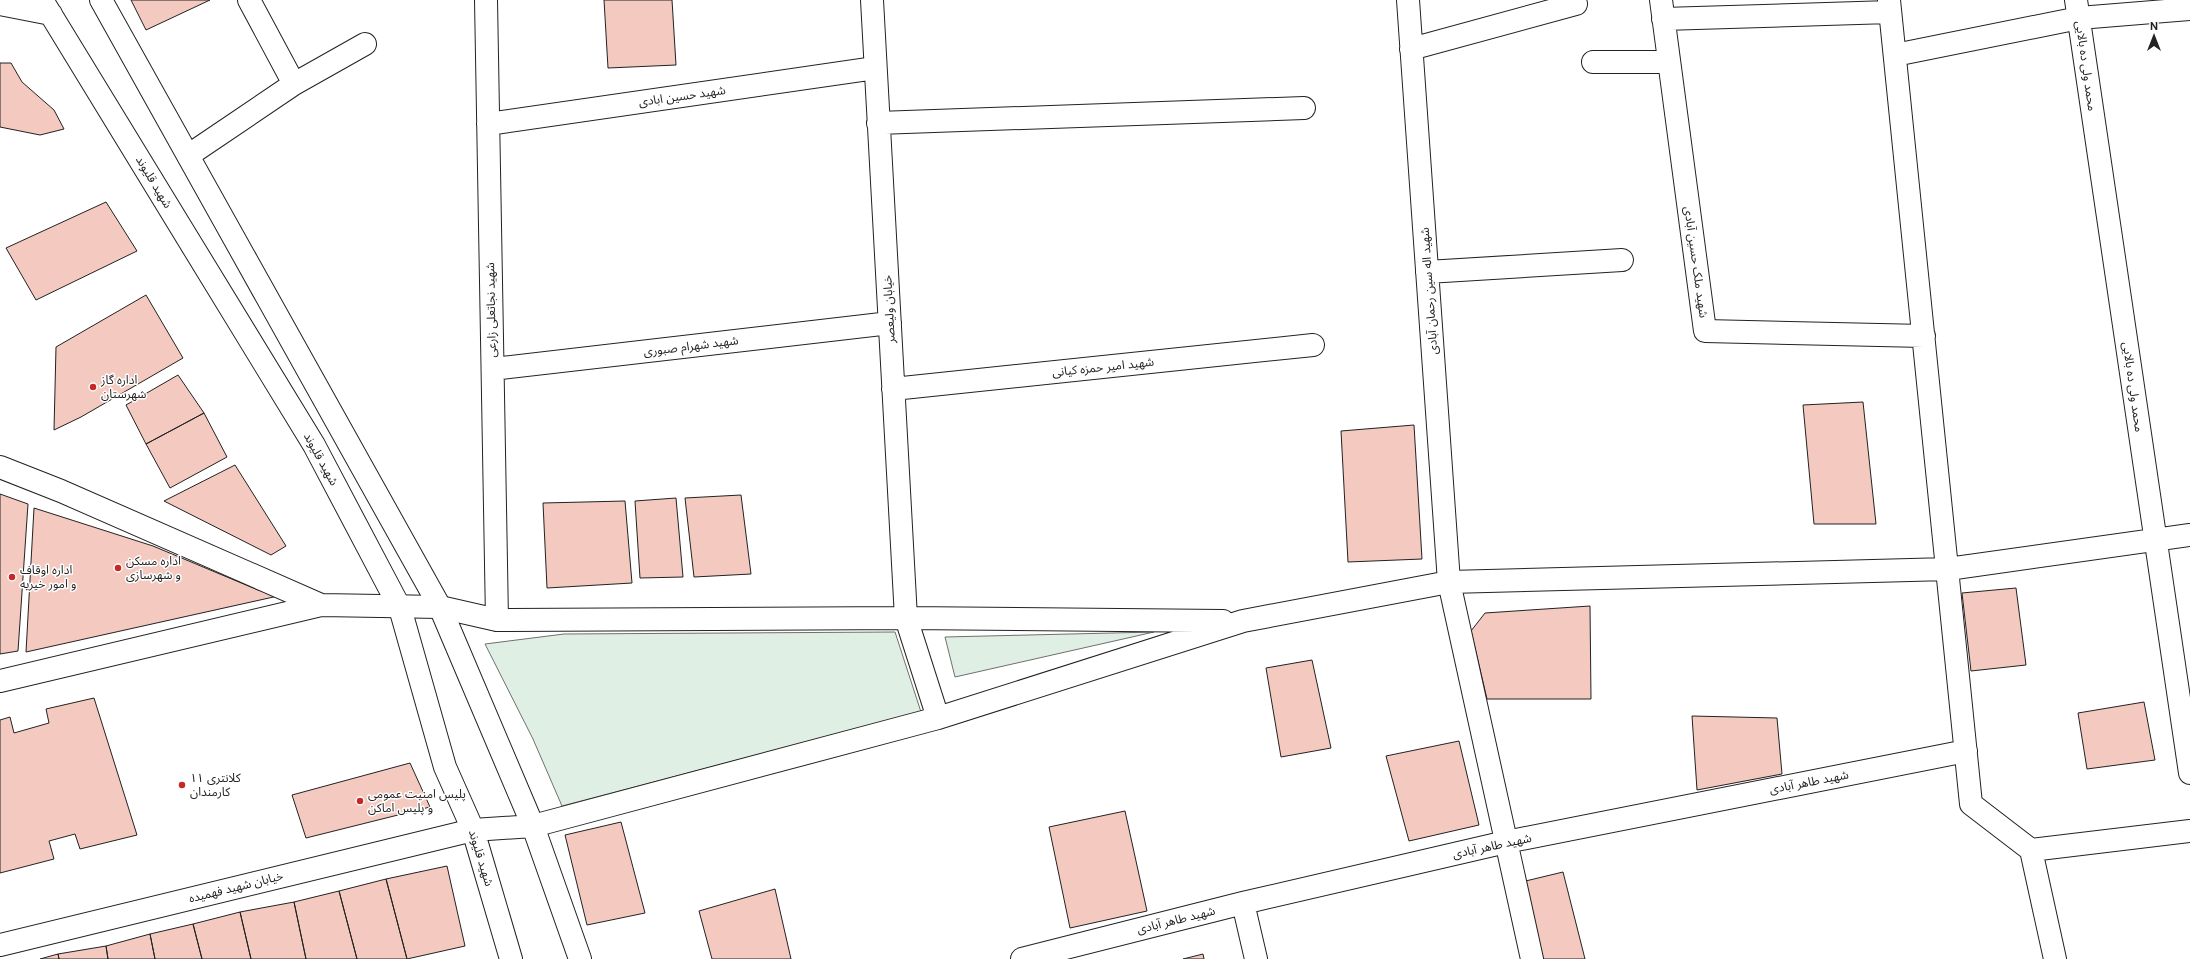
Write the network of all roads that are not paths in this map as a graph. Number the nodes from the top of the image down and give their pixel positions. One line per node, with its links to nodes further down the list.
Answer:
1 (102, 0): 23 (street)
2 (249, 0): 19 (street)
3 (486, 0): 22 (street, شهید نجاتعلی زارعی)
4 (872, 0): 18 (street, خیابان ولیعصر)
5 (1408, 0): 14 (street, شهید اله سین رحمان آبادی)
6 (0, 4): 9 (street)
7 (1576, 4): 14 (street)
8 (1890, 6): 12 (street); 15 (street)
9 (47, 7): 38 (street, شهید قلیوند)
10 (2077, 9): 11 (street); 15 (street); 33 (street, محمد ولی ده بالایی)
11 (2190, 9)
12 (1662, 10): 17 (street, شهید ملک حسین آبادی)
13 (365, 44): 19 (street)
14 (1412, 49): 25 (street, شهید اله سین رحمان آبادی)
15 (1895, 55): 27 (street)
16 (1593, 62): 17 (street)
17 (1669, 62): 27 (street, شهید ملک حسین آبادی)
18 (875, 68): 21 (street, خیابان ولیعصر); 22 (street, شهید حسین ابادی)
19 (294, 84): 23 (street)
20 (1304, 108): 21 (street)
21 (878, 123): 26 (street, خیابان ولیعصر)
22 (488, 124): 29 (street, شهید نجاتعلی زارعی)
23 (190, 155): 37 (street)
24 (1622, 260): 25 (street)
25 (1428, 272): 35 (street, شهید اله سین رحمان آبادی)
26 (890, 323): 29 (street, شهید شهرام صبوری); 30 (street, خیابان ولیعصر)
27 (1924, 336): 34 (street)
28 (1313, 345): 30 (street, شهید امیر حمزه کیانی)
29 (493, 369): 40 (street, شهید نجاتعلی زارعی)
30 (893, 389): 39 (street, خیابان ولیعصر)
31 (0, 467): 36 (street)
32 (2190, 535): 33 (street)
33 (2155, 540): 34 (street); 45 (street, محمد ولی ده بالایی)
34 (1948, 569): 35 (street); 44 (street)
35 (1448, 582): 41 (street); 49 (street, شهید اله سین رحمان آبادی)
36 (321, 605): 38 (street); 42 (street)
37 (440, 607): 38 (street); 40 (street); 46 (street)
38 (400, 608): 47 (street, شهید قلیوند)
39 (906, 618): 40 (street); 41 (street); 43 (street, خیابان ولیعصر)
40 (497, 620)
41 (1243, 621): 43 (street, خیابان شهید فهمیده)
42 (0, 681)
43 (938, 718): 46 (street, خیابان شهید فهمیده)
44 (1966, 751): 49 (street, شهید طاهر آبادی); 50 (street)
45 (2190, 773)
46 (533, 826): 47 (street, خیابان شهید فهمیده); 54 (street)
47 (473, 830): 52 (street, خیابان شهید فهمیده); 53 (street, شهید قلیوند)
48 (2190, 831): 50 (street)
49 (1506, 842): 51 (street, شهید طاهر آبادی); 57 (street, شهید اله سین رحمان آبادی)
50 (2031, 850): 58 (street)
51 (1243, 903): 55 (street, شهید طاهر آبادی); 56 (street)
52 (0, 945)
53 (511, 959)
54 (580, 959)
55 (1022, 959)
56 (1256, 959)
57 (1532, 959)
58 (2056, 959)

